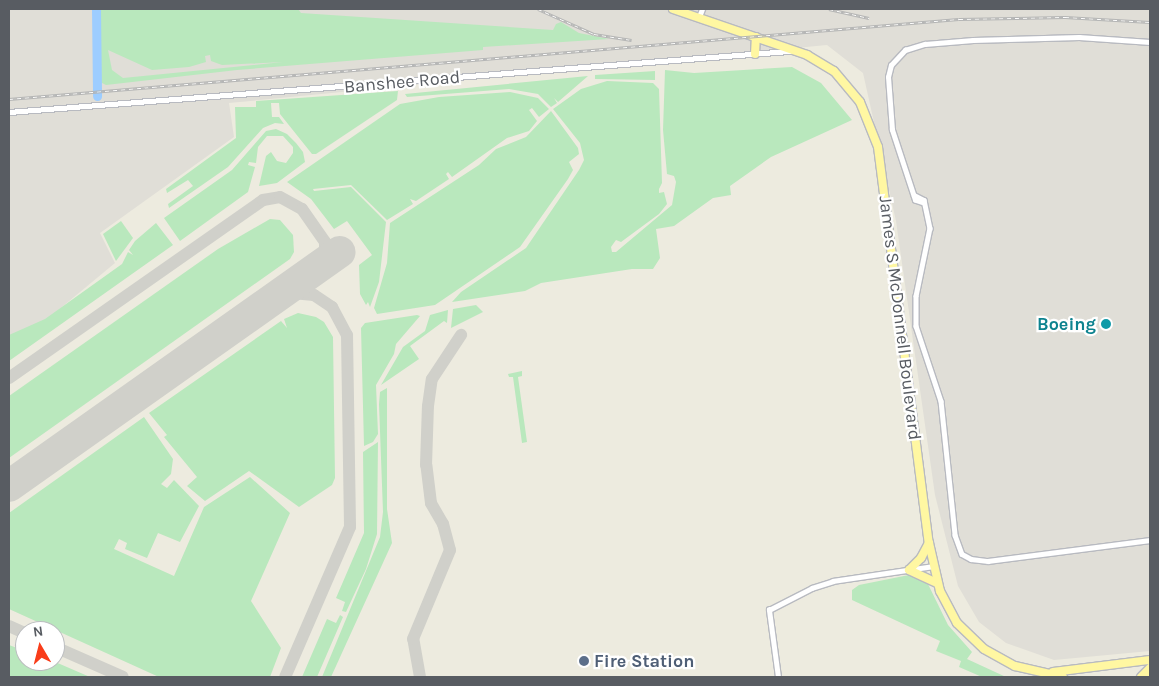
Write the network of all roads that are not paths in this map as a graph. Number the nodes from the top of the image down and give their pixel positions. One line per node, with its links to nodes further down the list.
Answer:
1 (673, 9): 3 (main road, James S McDonnell Boulevard)
2 (702, 9): 3 (street)
3 (699, 17): 4 (main road, James S McDonnell Boulevard)
4 (756, 36): 6 (main road, James S McDonnell Boulevard); 7 (main road)
5 (1150, 42): 9 (street)
6 (795, 50): 7 (street, Banshee Road); 10 (main road, James S McDonnell Boulevard)
7 (755, 54): 8 (street, Banshee Road)
8 (9, 112)
9 (1150, 540)
10 (929, 543): 11 (main road, James S McDonnell Boulevard); 12 (main road)
11 (933, 566): 12 (street); 13 (main road, James S McDonnell Boulevard)
12 (909, 570): 13 (main road); 17 (street)
13 (937, 583): 16 (main road, James S McDonnell Boulevard)
14 (1150, 660): 16 (main road)
15 (1150, 668): 19 (main road)
16 (1035, 671): 18 (main road, James S McDonnell Boulevard)
17 (778, 677)
18 (1063, 677)
19 (1141, 677)

